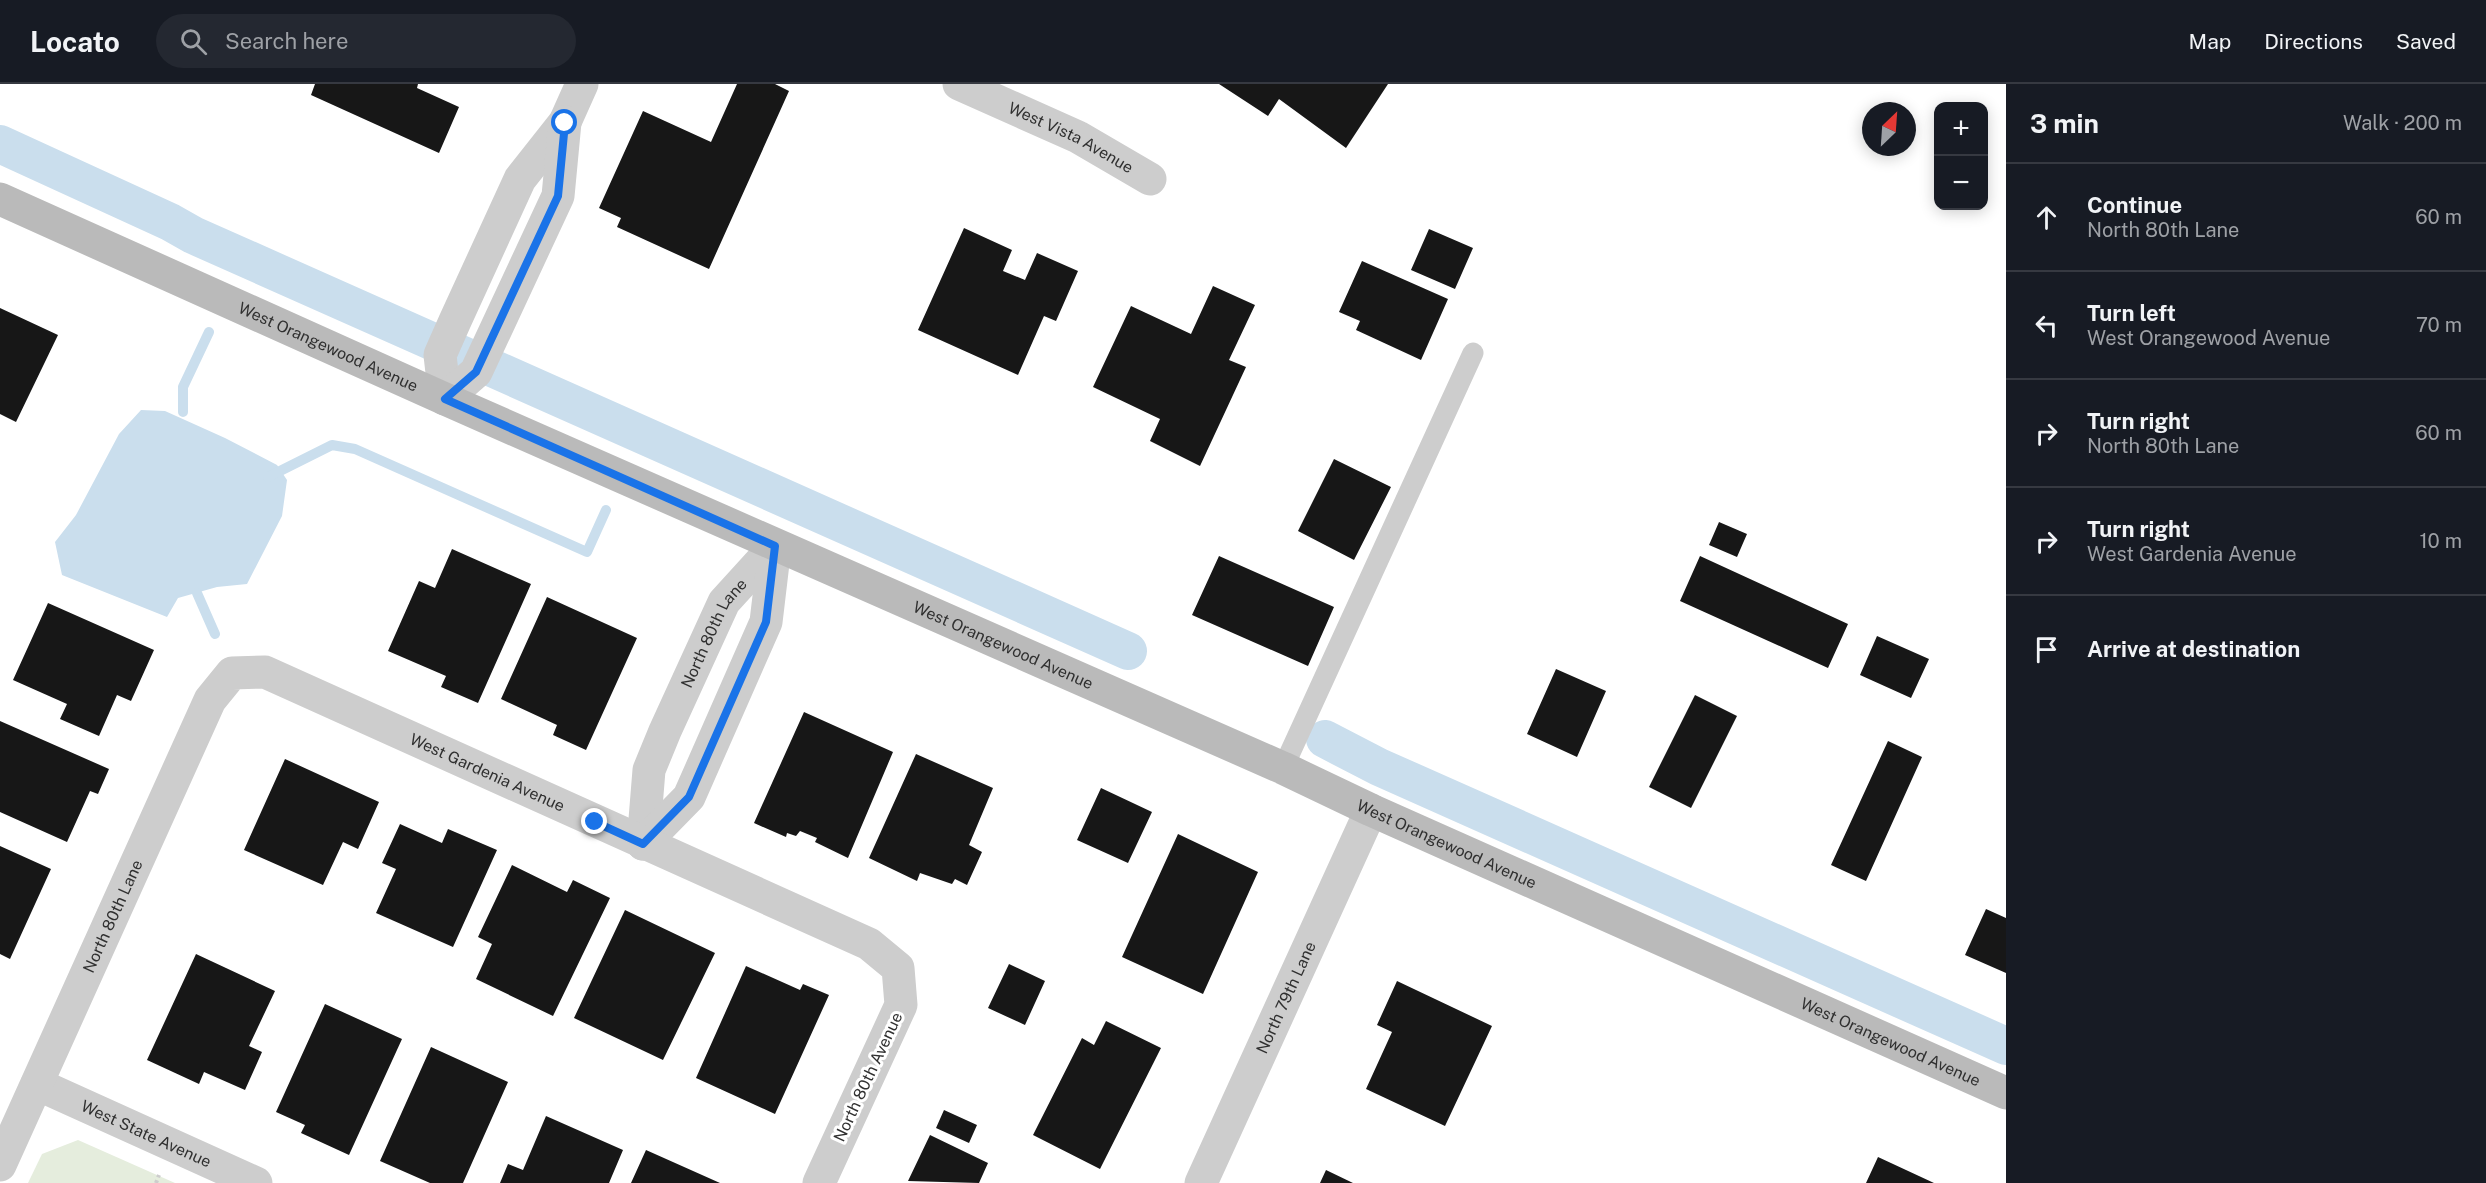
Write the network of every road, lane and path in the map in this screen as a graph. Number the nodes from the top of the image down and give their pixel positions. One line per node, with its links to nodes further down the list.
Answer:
1 (582, 84): 3 (street)
2 (959, 84): 4 (street, West Vista Avenue)
3 (565, 123): 6 (street); 7 (street)
4 (1150, 179)
5 (0, 199): 9 (street, West Orangewood Avenue)
6 (501, 221): 7 (street); 9 (street)
7 (538, 237): 9 (street)
8 (1473, 353): 14 (lane)
9 (445, 399): 10 (street, West Orangewood Avenue)
10 (775, 546): 12 (street, North 80th Lane); 13 (street, North 80th Lane); 14 (street, West Orangewood Avenue)
11 (232, 673): 16 (street, West Gardenia Avenue); 18 (street, North 80th Lane)
12 (687, 682): 13 (street); 16 (street, North 80th Lane)
13 (730, 703): 16 (street, North 80th Lane)
14 (1283, 768): 15 (street, West Orangewood Avenue)
15 (1371, 810): 19 (street, West Orangewood Avenue); 23 (street, North 79th Lane)
16 (643, 844): 17 (street, West Gardenia Avenue)
17 (898, 968): 22 (street, North 80th Avenue)
18 (37, 1084): 20 (street, North 80th Lane); 21 (street, West State Avenue)
19 (2006, 1093)
20 (0, 1165)
21 (256, 1183)
22 (819, 1183)
23 (1201, 1183)

